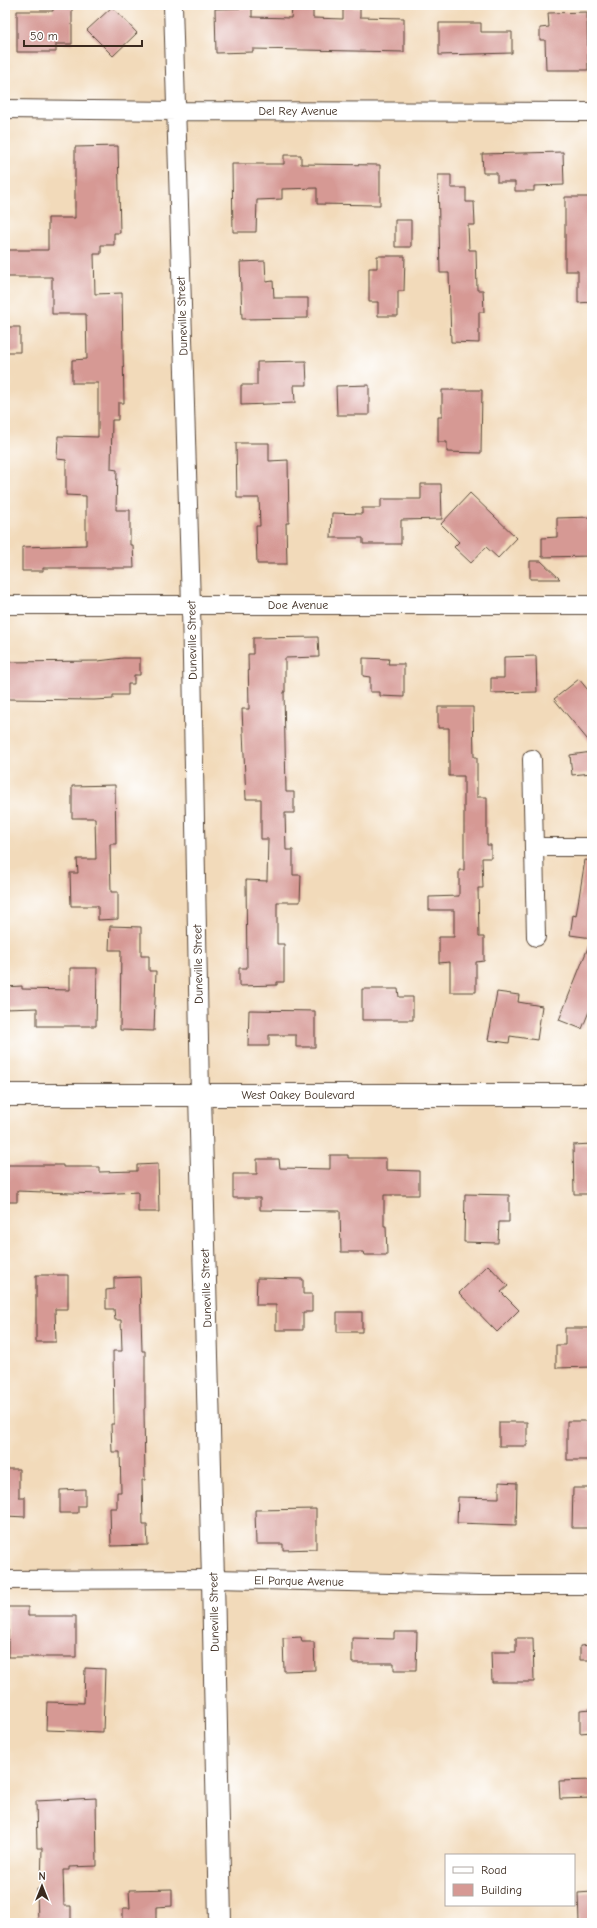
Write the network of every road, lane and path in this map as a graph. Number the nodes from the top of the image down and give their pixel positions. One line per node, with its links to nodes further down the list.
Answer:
1 (173, 5): 3 (street, Duneville Street)
2 (5, 109): 3 (street, Del Rey Avenue)
3 (176, 111): 4 (street, Del Rey Avenue); 6 (street, Duneville Street)
4 (592, 112)
5 (5, 605): 6 (street, Doe Avenue)
6 (191, 605): 7 (street, Doe Avenue); 13 (street, Duneville Street)
7 (592, 605)
8 (532, 759): 9 (street)
9 (534, 847): 10 (street); 11 (street)
10 (592, 847)
11 (536, 937)
12 (5, 1095): 13 (street, West Oakey Boulevard)
13 (200, 1095): 14 (street, West Oakey Boulevard); 15 (street, Duneville Street)
14 (592, 1095)
15 (214, 1579): 16 (street, El Parque Avenue); 17 (street, El Parque Avenue); 18 (street, Duneville Street)
16 (5, 1580)
17 (592, 1585)
18 (220, 1923)

